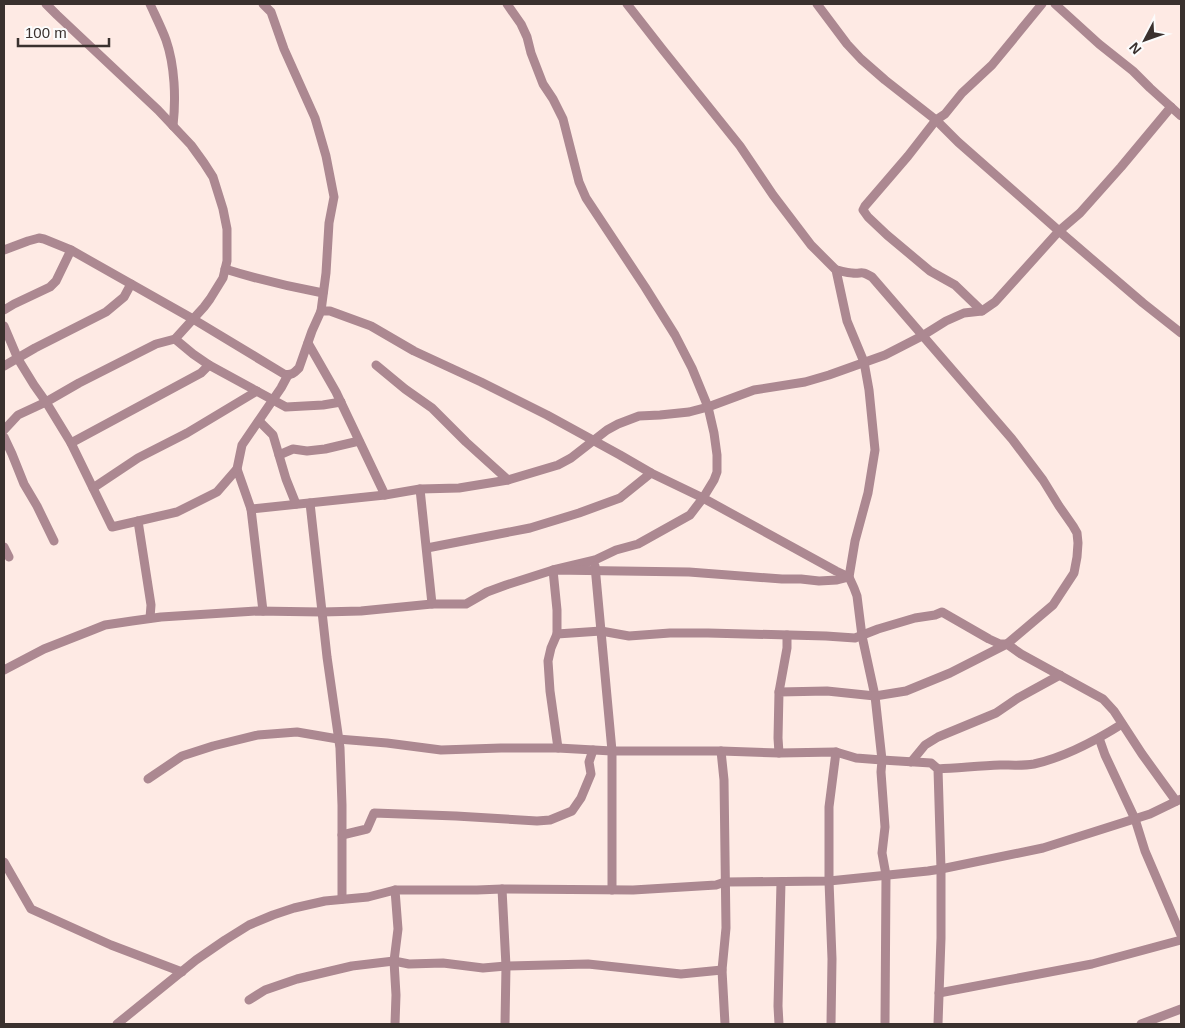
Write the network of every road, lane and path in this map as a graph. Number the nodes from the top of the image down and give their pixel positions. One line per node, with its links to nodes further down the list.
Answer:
1 (46, 4): 12 (street)
2 (150, 4): 12 (street)
3 (263, 4): 19 (street)
4 (507, 4): 39 (street)
5 (628, 4): 17 (street)
6 (817, 4): 11 (street)
7 (1042, 4): 11 (street)
8 (1055, 4): 9 (street)
9 (1171, 107): 10 (street); 13 (street)
10 (1181, 116)
11 (936, 120): 13 (street); 22 (street)
12 (174, 126): 16 (street)
13 (1059, 231): 22 (street); 25 (street)
14 (4, 250): 15 (street)
15 (71, 250): 18 (street); 20 (street)
16 (225, 269): 19 (street); 23 (street)
17 (836, 270): 26 (street); 30 (street)
18 (131, 284): 23 (street); 29 (street)
19 (323, 293): 21 (street)
20 (4, 310)
21 (321, 311): 28 (street); 43 (street)
22 (982, 311): 26 (street)
23 (193, 319): 27 (street); 34 (street)
24 (4, 326): 29 (street)
25 (1181, 333)
26 (922, 336): 30 (street); 74 (street)
27 (175, 339): 31 (street); 37 (street)
28 (308, 342): 34 (street); 38 (street)
29 (18, 359): 33 (street); 37 (street)
30 (864, 362): 39 (street); 65 (street)
31 (209, 365): 35 (street); 45 (street)
32 (376, 365): 49 (street)
33 (4, 366)
34 (288, 375): 36 (street)
35 (257, 391): 36 (street); 50 (street)
36 (272, 400): 38 (street); 40 (street)
37 (46, 402): 41 (street); 45 (street)
38 (341, 402): 44 (street)
39 (708, 407): 43 (street); 53 (street)
40 (259, 421): 46 (street); 47 (street)
41 (4, 430)
42 (4, 437): 58 (street)
43 (593, 440): 48 (street); 49 (street)
44 (359, 441): 46 (street); 52 (street)
45 (71, 443): 50 (street)
46 (279, 455): 55 (street)
47 (237, 469): 56 (street); 57 (street)
48 (651, 474): 53 (street); 60 (street)
49 (508, 480): 51 (street)
50 (93, 488): 57 (street)
51 (420, 489): 52 (street); 60 (street)
52 (385, 495): 54 (street)
53 (703, 498): 62 (street); 65 (street)
54 (310, 503): 55 (street); 68 (street)
55 (296, 504): 56 (street)
56 (250, 509): 67 (street)
57 (138, 520): 69 (street)
58 (54, 540)
59 (4, 547): 61 (street)
60 (427, 548): 66 (street)
61 (9, 557)
62 (594, 560): 63 (street); 64 (street)
63 (553, 570): 64 (street); 66 (street); 71 (street)
64 (596, 570): 65 (street); 70 (street)
65 (849, 577): 73 (street)
66 (432, 604): 68 (street)
67 (262, 611): 68 (street); 69 (street)
68 (322, 612): 81 (street)
69 (150, 618): 75 (street)
70 (601, 631): 71 (street); 72 (street); 84 (street)
71 (557, 634): 82 (street)
72 (787, 635): 73 (street); 77 (street)
73 (862, 636): 74 (street); 78 (street)
74 (1007, 644): 76 (street); 78 (street)
75 (4, 670)
76 (1060, 675): 79 (street); 89 (street)
77 (779, 692): 78 (street); 87 (street)
78 (875, 696): 88 (street)
79 (1122, 724): 80 (street); 92 (street)
80 (1099, 738): 90 (street); 93 (street)
81 (338, 739): 82 (street); 91 (street); 94 (street)
82 (558, 748): 83 (street)
83 (593, 750): 84 (street); 94 (street)
84 (612, 751): 85 (street); 103 (street)
85 (721, 751): 87 (street); 99 (street)
86 (836, 752): 87 (street); 88 (street); 98 (street)
87 (779, 753)
88 (882, 760): 89 (street); 97 (street)
89 (911, 762): 90 (street)
90 (938, 769): 96 (street)
91 (148, 779)
92 (1179, 800): 93 (street)
93 (1135, 819): 96 (street); 105 (street)
94 (342, 835): 104 (street)
95 (4, 862): 110 (street)
96 (941, 869): 97 (street); 111 (street)
97 (886, 875): 98 (street); 120 (street)
98 (829, 881): 100 (street); 119 (street)
99 (725, 882): 100 (street); 103 (street); 109 (street)
100 (781, 882): 118 (street)
101 (502, 889): 102 (street); 103 (street); 108 (street)
102 (395, 890): 104 (street); 107 (street)
103 (612, 890)
104 (342, 899): 110 (street)
105 (1181, 935)
106 (1181, 940): 111 (street)
107 (394, 962): 108 (street); 112 (street); 115 (street)
108 (506, 966): 109 (street); 116 (street)
109 (722, 970): 117 (street)
110 (182, 972): 114 (street)
111 (939, 992): 121 (street)
112 (248, 1000)
113 (1181, 1009): 122 (street)
114 (117, 1024)
115 (395, 1024)
116 (505, 1024)
117 (725, 1024)
118 (779, 1024)
119 (831, 1024)
120 (885, 1024)
121 (938, 1024)
122 (1141, 1024)

